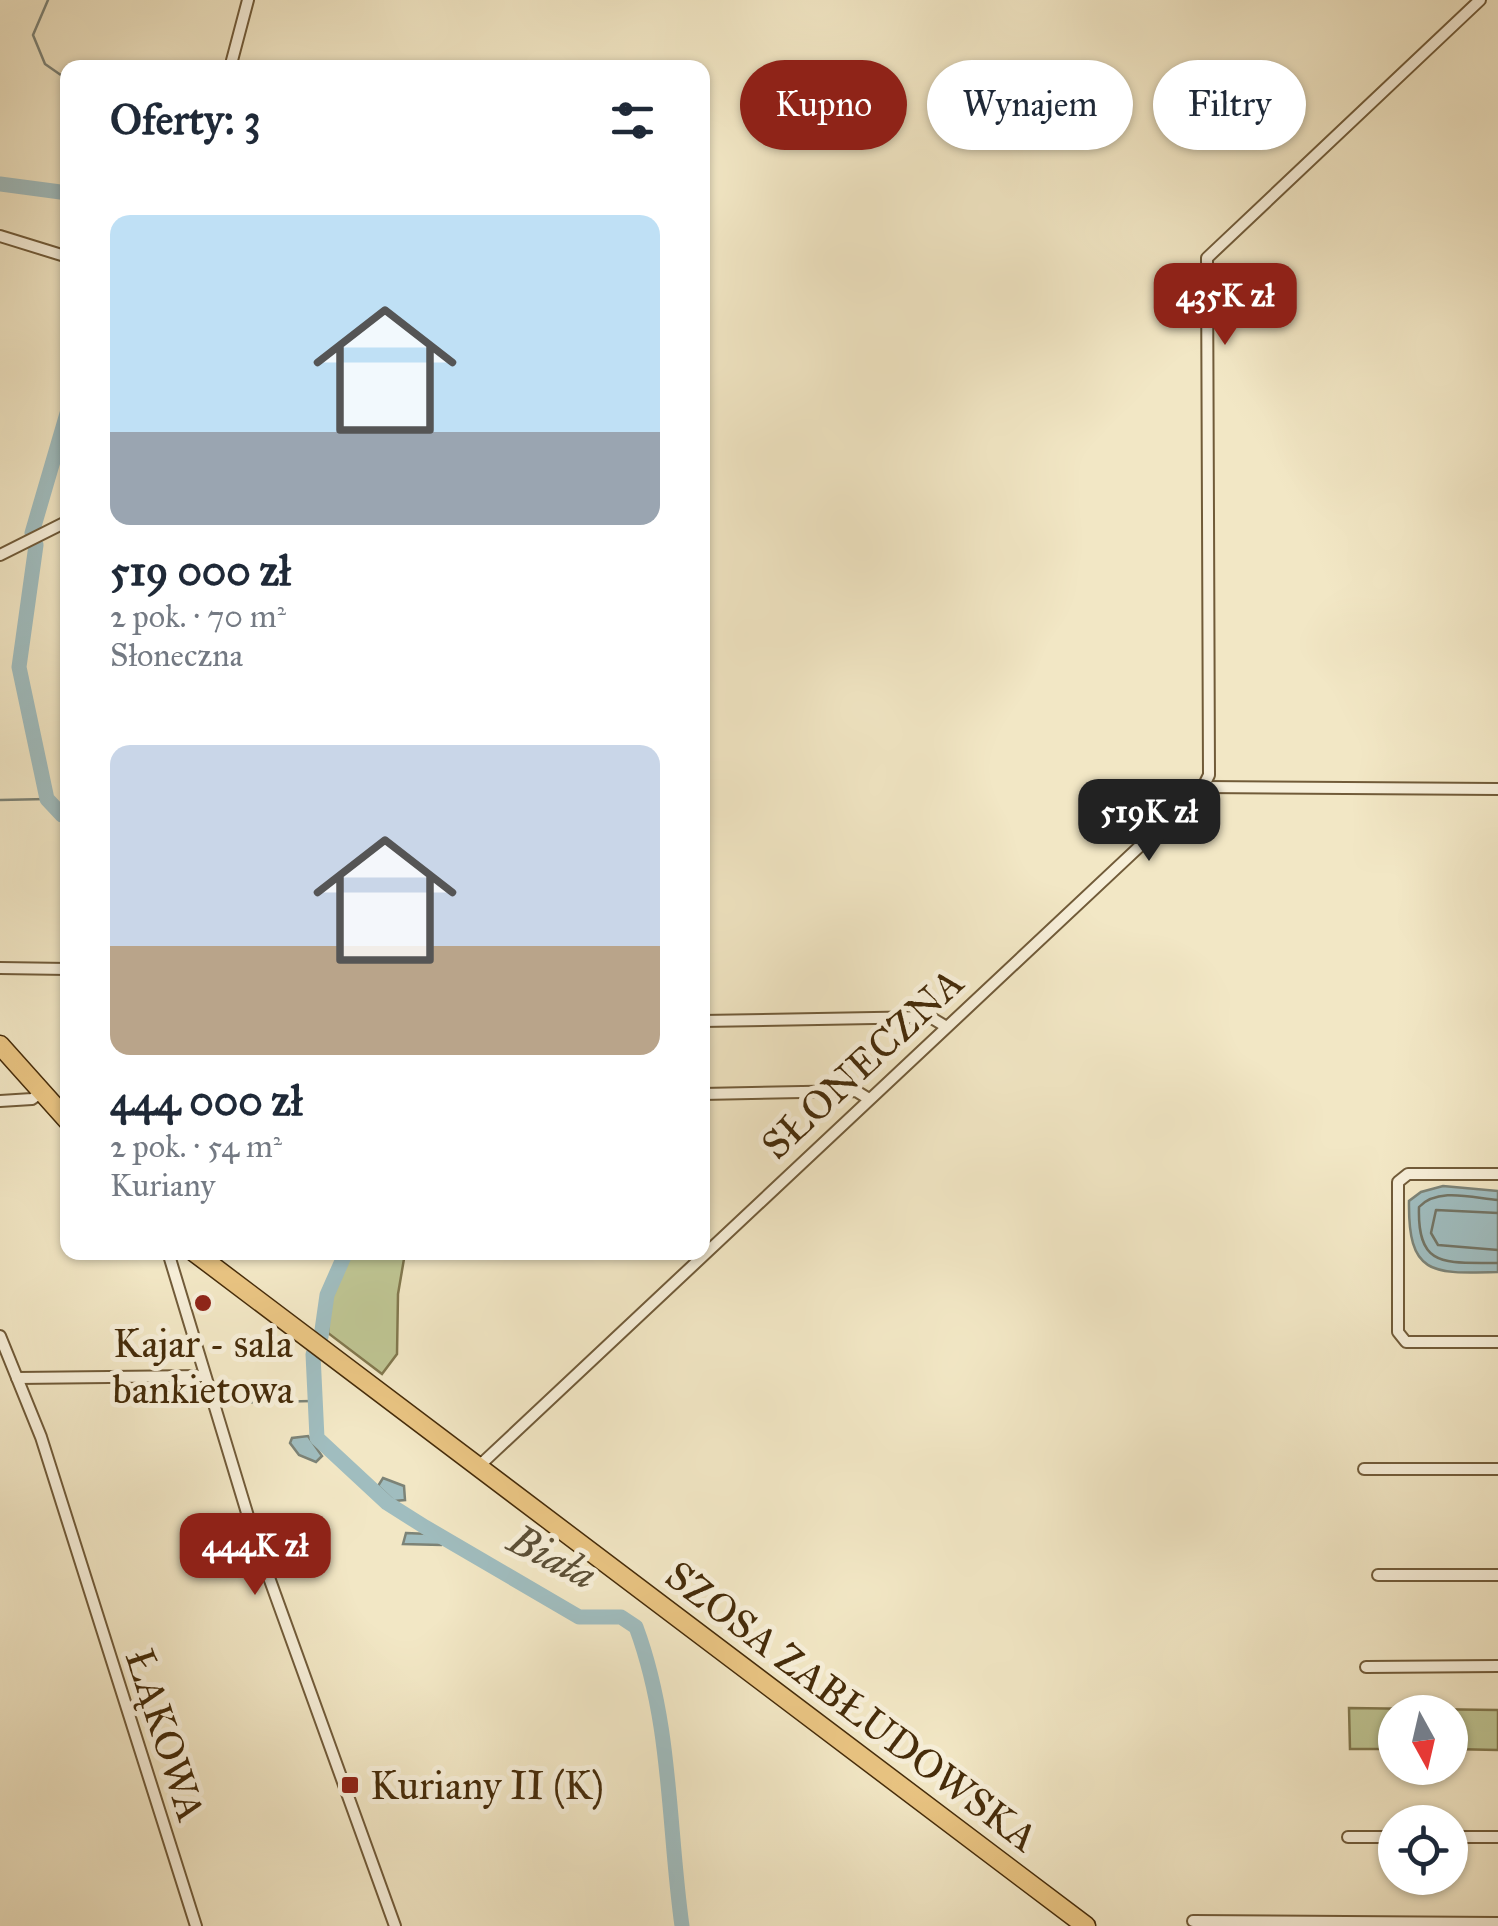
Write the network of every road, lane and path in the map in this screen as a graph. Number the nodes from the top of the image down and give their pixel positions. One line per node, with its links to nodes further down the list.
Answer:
1 (248, 0): 3 (street)
2 (1480, 0): 8 (street)
3 (232, 60)
4 (0, 236): 5 (street)
5 (60, 255)
6 (60, 525): 7 (street)
7 (0, 555)
8 (1203, 787): 9 (street); 13 (street, SŁONECZNA)
9 (1498, 788)
10 (0, 968): 11 (street)
11 (60, 969)
12 (710, 1021): 13 (street)
13 (945, 1026): 17 (street, SŁONECZNA)
14 (0, 1045): 15 (highway)
15 (42, 1092): 18 (street); 19 (highway)
16 (710, 1094): 17 (street)
17 (869, 1099): 21 (street, SŁONECZNA)
18 (0, 1101)
19 (60, 1112)
20 (1498, 1174): 26 (street)
21 (710, 1249)
22 (170, 1260): 27 (street)
23 (204, 1260): 29 (highway, SZOSA ZABŁUDOWSKA)
24 (698, 1260): 29 (street, SŁONECZNA)
25 (0, 1336): 28 (street, ŁĄKOWA)
26 (1498, 1342)
27 (202, 1376): 28 (street); 43 (street)
28 (17, 1378): 42 (street, ŁĄKOWA)
29 (478, 1467): 44 (highway, SZOSA ZABŁUDOWSKA)
30 (1498, 1469): 31 (street)
31 (1364, 1470)
32 (1378, 1575): 33 (street)
33 (1498, 1575)
34 (1498, 1666): 35 (street)
35 (1366, 1667)
36 (1348, 1836): 37 (street)
37 (1378, 1837)
38 (1468, 1837): 39 (street)
39 (1498, 1837)
40 (1193, 1921): 41 (street)
41 (1498, 1923)
42 (196, 1926)
43 (395, 1926)
44 (1086, 1926)

